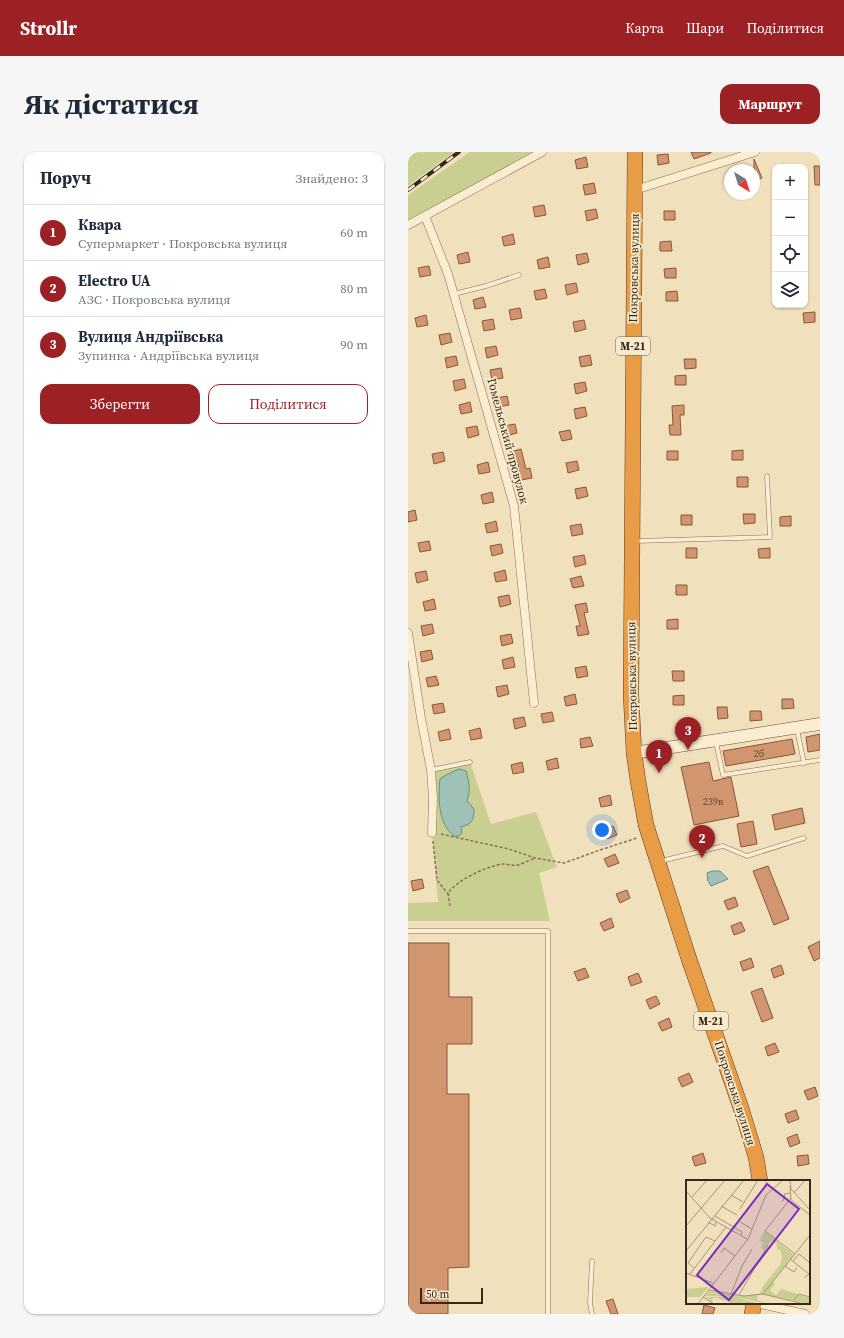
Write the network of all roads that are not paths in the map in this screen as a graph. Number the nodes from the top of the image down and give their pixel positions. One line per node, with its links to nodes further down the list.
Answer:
1 (542, 152): 5 (street)
2 (635, 152): 4 (highway, Покровська вулиця / М-21)
3 (755, 152): 4 (street)
4 (635, 190): 10 (highway, Покровська вулиця / М-21)
5 (425, 216): 6 (street); 8 (street, Гомельський провулок)
6 (408, 225)
7 (519, 276): 8 (lane)
8 (454, 294): 12 (street, Гомельський провулок)
9 (767, 476): 10 (lane)
10 (632, 541): 16 (highway, Покровська вулиця / М-21)
11 (408, 633): 20 (street)
12 (534, 703)
13 (820, 724): 14 (street)
14 (797, 727): 15 (street); 19 (lane)
15 (716, 740): 16 (street); 19 (lane)
16 (634, 753): 23 (highway, Покровська вулиця / М-21)
17 (820, 760): 19 (lane)
18 (470, 762): 20 (lane)
19 (804, 763)
20 (431, 770): 21 (street)
21 (432, 833)
22 (804, 838): 23 (lane)
23 (657, 862): 25 (highway, Покровська вулиця / М-21)
24 (408, 931): 29 (lane)
25 (760, 1180)
26 (592, 1261): 30 (lane)
27 (755, 1304): 31 (highway)
28 (760, 1304): 32 (street)
29 (548, 1314)
30 (592, 1314)
31 (752, 1314)
32 (805, 1314)

